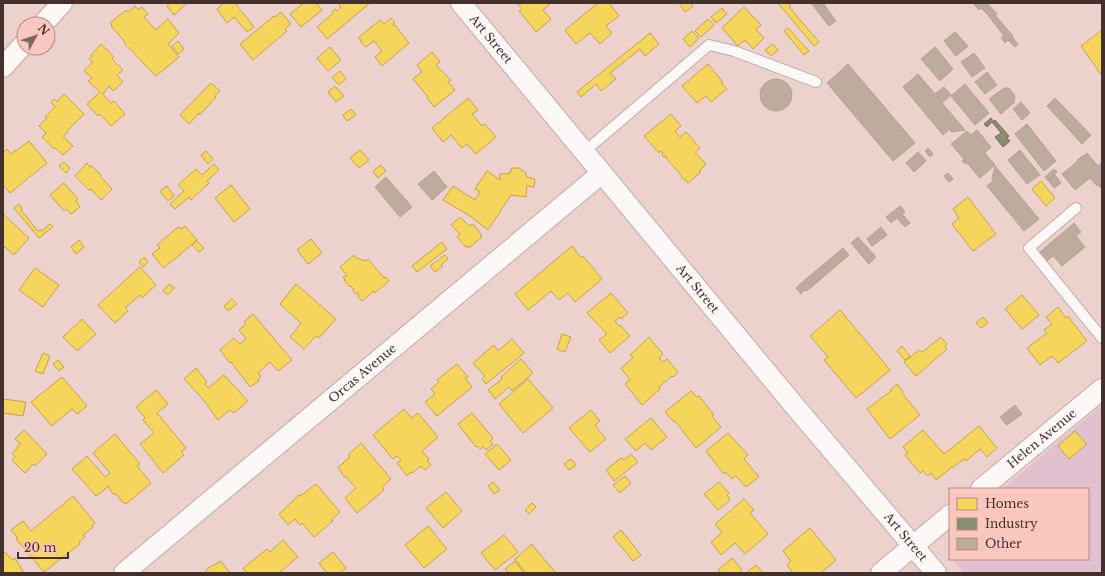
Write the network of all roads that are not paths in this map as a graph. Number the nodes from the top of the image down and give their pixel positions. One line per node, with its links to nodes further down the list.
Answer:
1 (62, 3): 3 (street)
2 (461, 3): 7 (street, Art Street)
3 (50, 16)
4 (16, 53): 5 (street)
5 (3, 67)
6 (816, 82): 7 (lane)
7 (584, 152): 8 (street, Art Street)
8 (602, 173): 14 (street, Art Street); 15 (street, Orcas Avenue)
9 (1076, 208): 10 (lane)
10 (1102, 338)
11 (1102, 389): 12 (street, Helen Avenue)
12 (982, 488)
13 (949, 516): 14 (street)
14 (913, 546): 16 (street); 17 (street, Art Street)
15 (124, 573)
16 (881, 573)
17 (936, 573)

